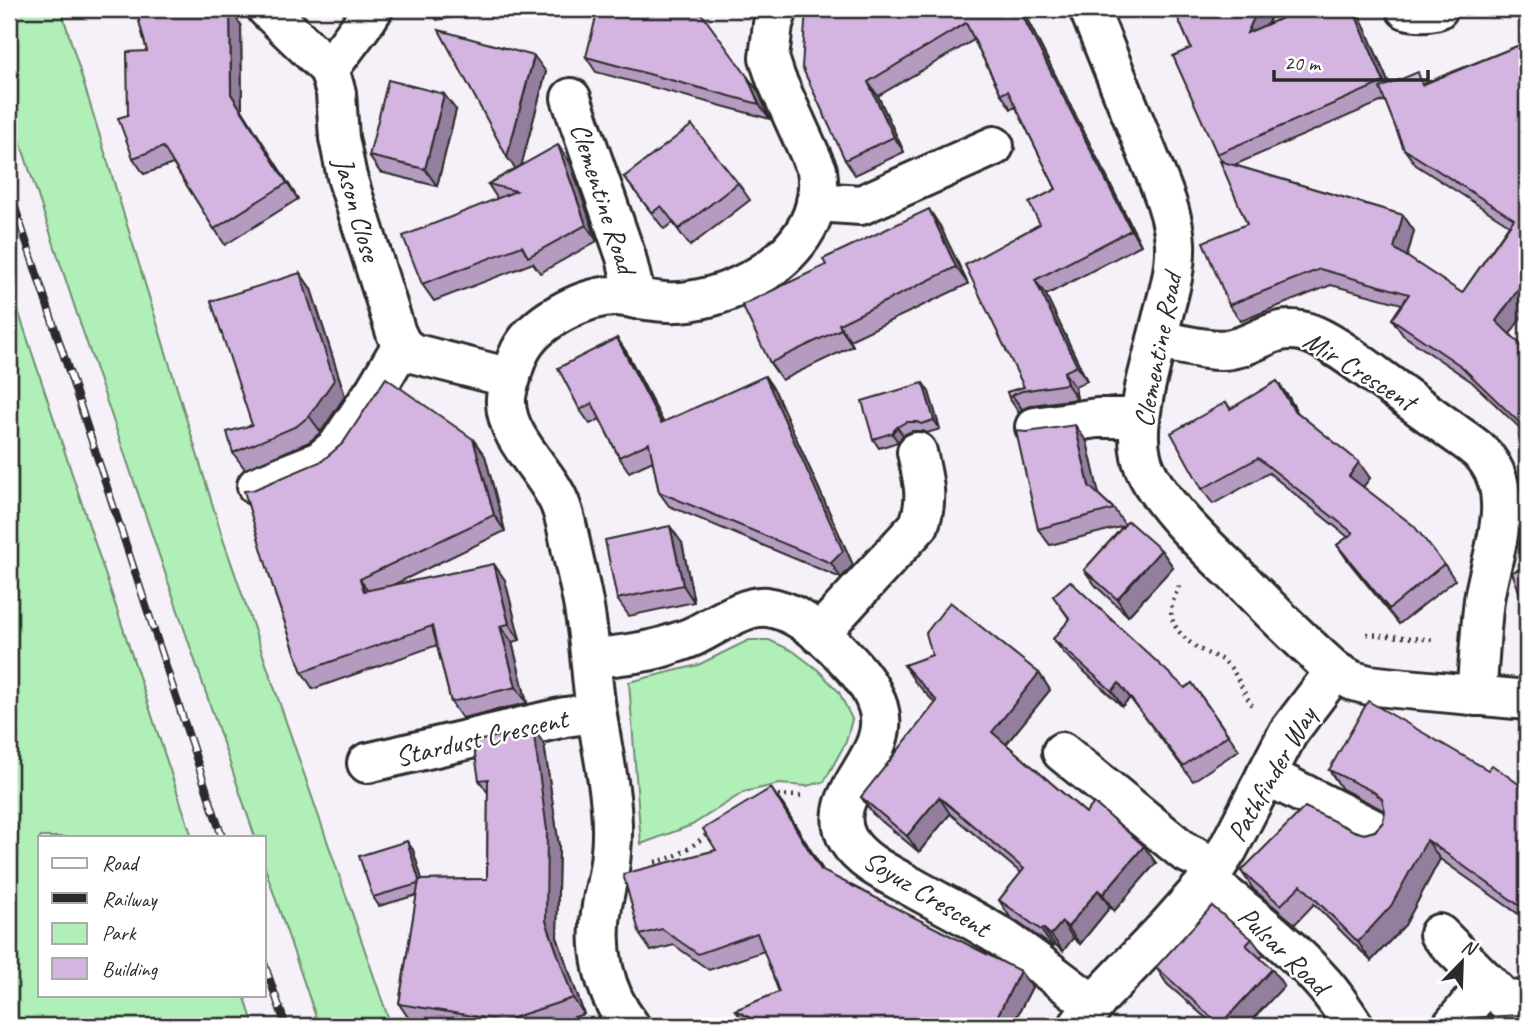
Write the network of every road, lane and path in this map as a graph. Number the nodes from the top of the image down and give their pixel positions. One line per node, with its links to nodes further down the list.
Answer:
1 (267, 9): 7 (street)
2 (373, 9): 7 (street)
3 (778, 9): 10 (street, Clementine Road)
4 (1088, 9): 12 (street, Clementine Road)
5 (1406, 9): 6 (street)
6 (1438, 9)
7 (329, 69): 13 (street, Jason Close)
8 (570, 98): 11 (street, Clementine Road)
9 (995, 146): 10 (street)
10 (816, 202): 11 (street, Clementine Road)
11 (636, 299): 14 (street, Clementine Road)
12 (1157, 340): 15 (street, Clementine Road); 19 (street, Mir Crescent)
13 (402, 345): 14 (street); 18 (street)
14 (511, 378): 22 (street, Stardust Crescent)
15 (1139, 418): 16 (street); 20 (street, Clementine Road)
16 (1035, 427)
17 (917, 452): 21 (street)
18 (257, 486)
19 (1514, 518): 24 (street, Mir Crescent)
20 (1204, 544): 23 (street, Clementine Road); 26 (path)
21 (820, 634): 22 (street); 32 (street)
22 (591, 659): 27 (street, Stardust Crescent)
23 (1335, 671): 24 (street); 30 (street, Pathfinder Way)
24 (1476, 696): 25 (street)
25 (1527, 700)
26 (1255, 709)
27 (596, 713): 29 (street, Stardust Crescent); 35 (street, Stardust Crescent)
28 (1062, 752): 36 (street, Pathfinder Way)
29 (367, 764)
30 (1266, 775): 34 (street); 36 (street, Pathfinder Way)
31 (761, 796): 32 (path)
32 (845, 803): 40 (street, Soyuz Crescent)
33 (714, 829): 35 (path)
34 (1377, 831)
35 (609, 868): 41 (street, Stardust Crescent)
36 (1212, 874): 40 (street, Pathfinder Way); 42 (street, Pulsar Road)
37 (1439, 934): 38 (street)
38 (1488, 983): 39 (street); 43 (street)
39 (1527, 1001)
40 (1086, 1016)
41 (628, 1026)
42 (1354, 1026)
43 (1452, 1026)

